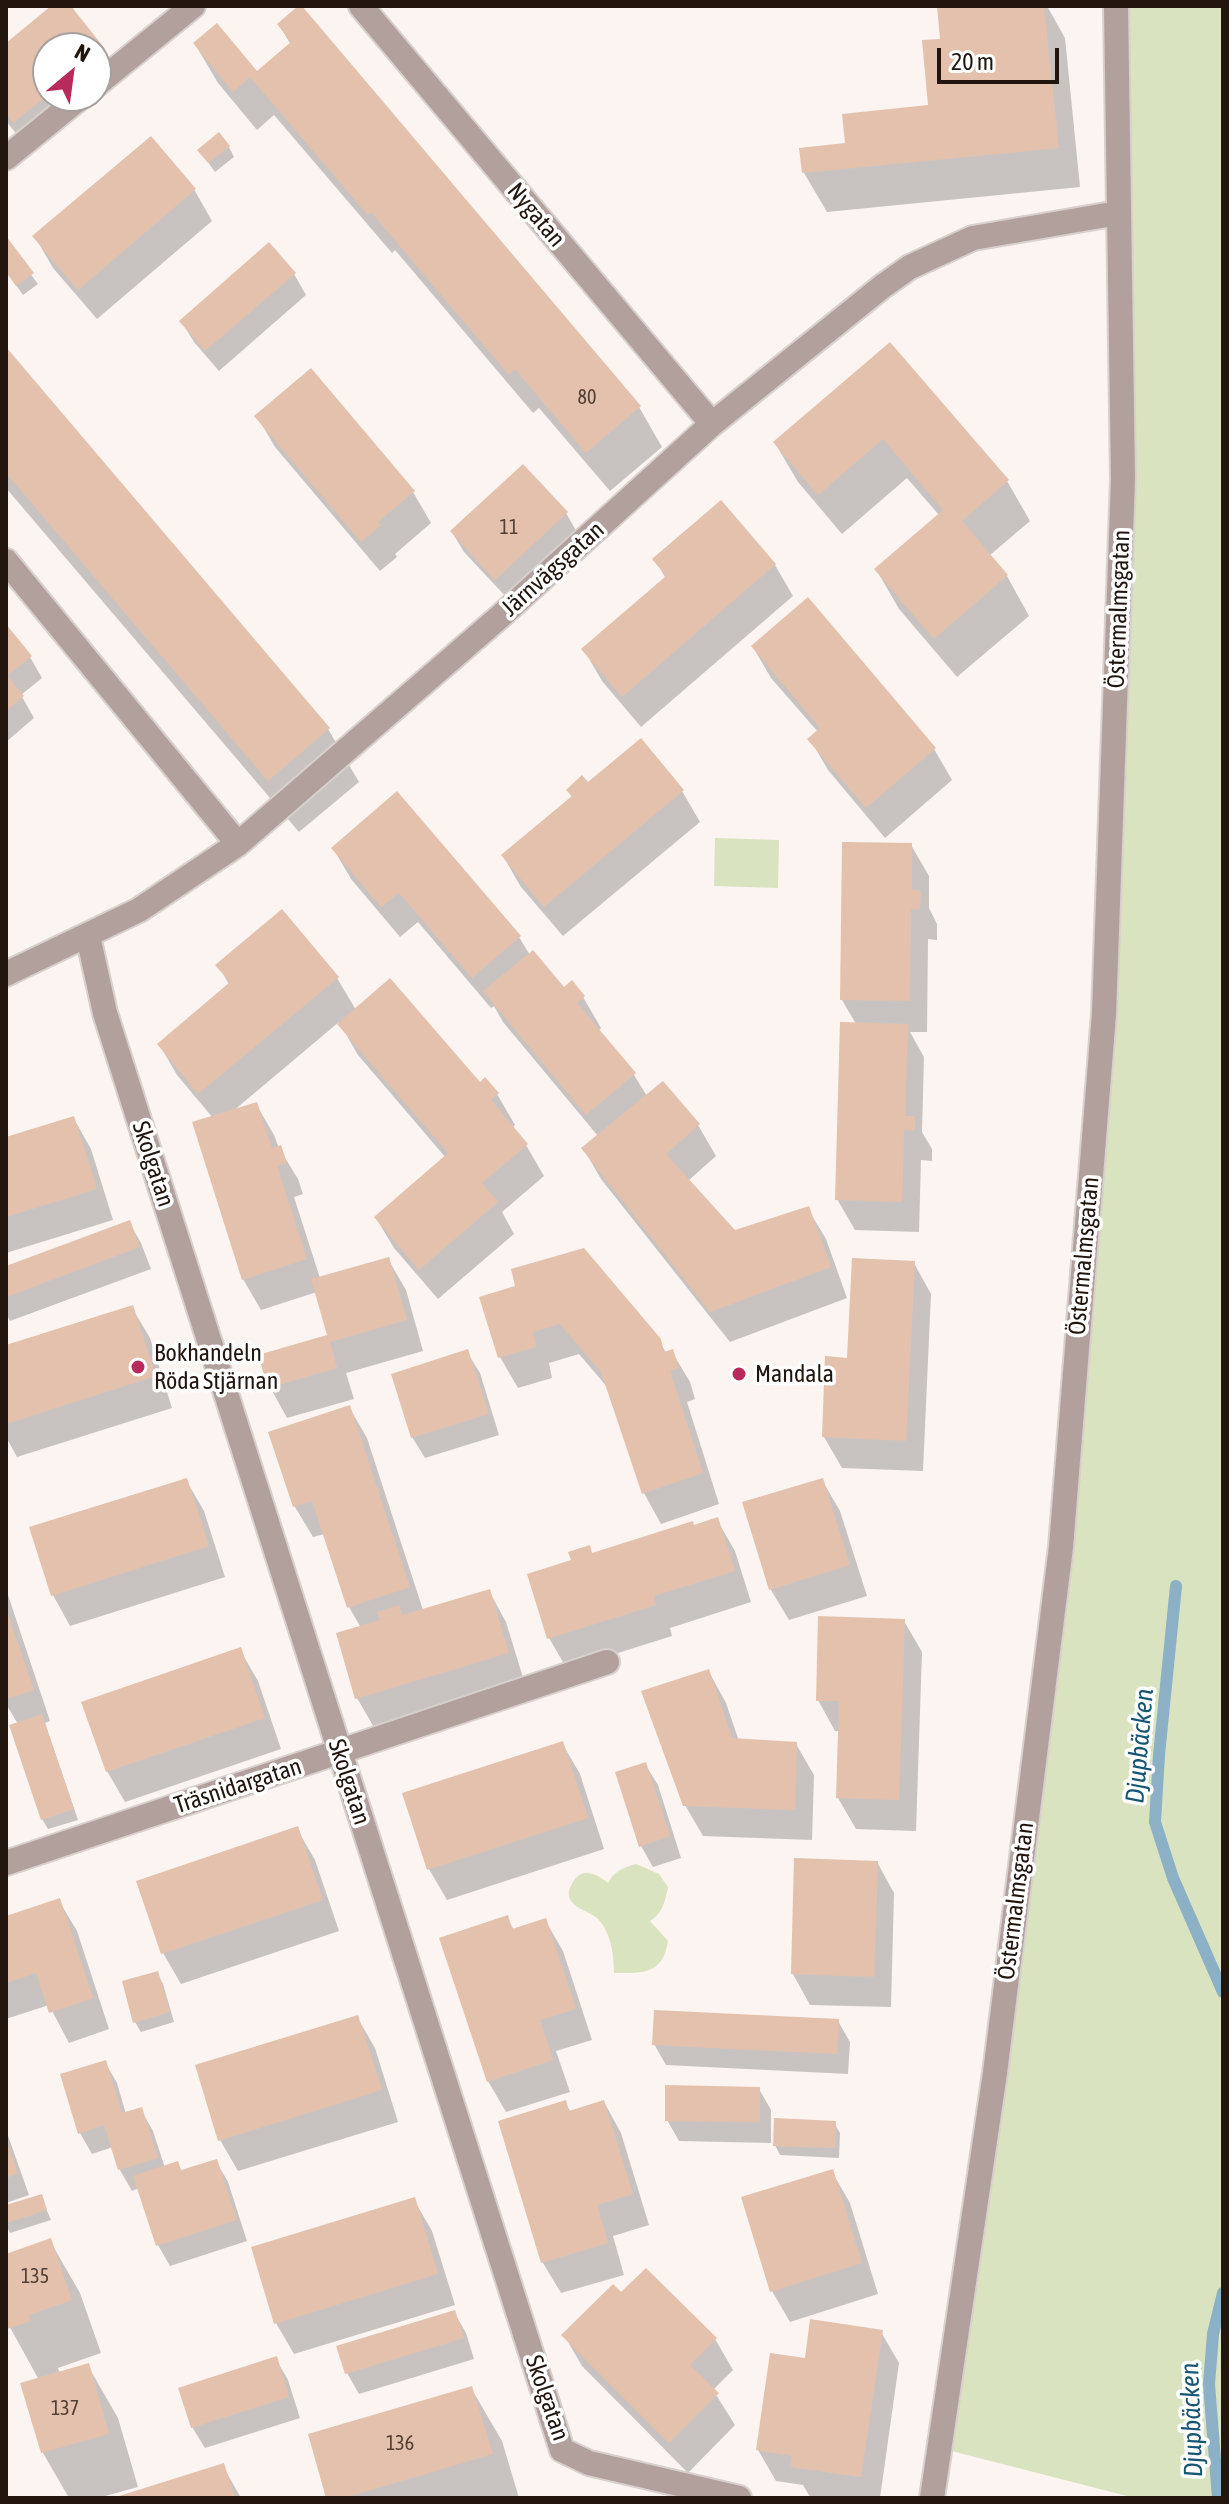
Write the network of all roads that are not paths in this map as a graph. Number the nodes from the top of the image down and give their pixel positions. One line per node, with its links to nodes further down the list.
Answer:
1 (193, 6): 4 (street)
2 (361, 6): 8 (street, Nygatan)
3 (1116, 6): 7 (street, Östermalmsgatan)
4 (112, 72)
5 (62, 112): 6 (street)
6 (6, 158)
7 (1118, 213): 8 (street, Järnvägsgatan); 17 (street, Östermalmsgatan)
8 (712, 424): 10 (street, Järnvägsgatan)
9 (6, 561): 10 (street)
10 (238, 844): 11 (street, Järnvägsgatan)
11 (88, 936): 12 (street, Järnvägsgatan); 14 (street, Skolgatan)
12 (6, 974)
13 (607, 1662): 14 (street, Träsnidargatan)
14 (339, 1752): 15 (street, Träsnidargatan); 16 (street, Skolgatan)
15 (6, 1863)
16 (739, 2498)
17 (932, 2498)

